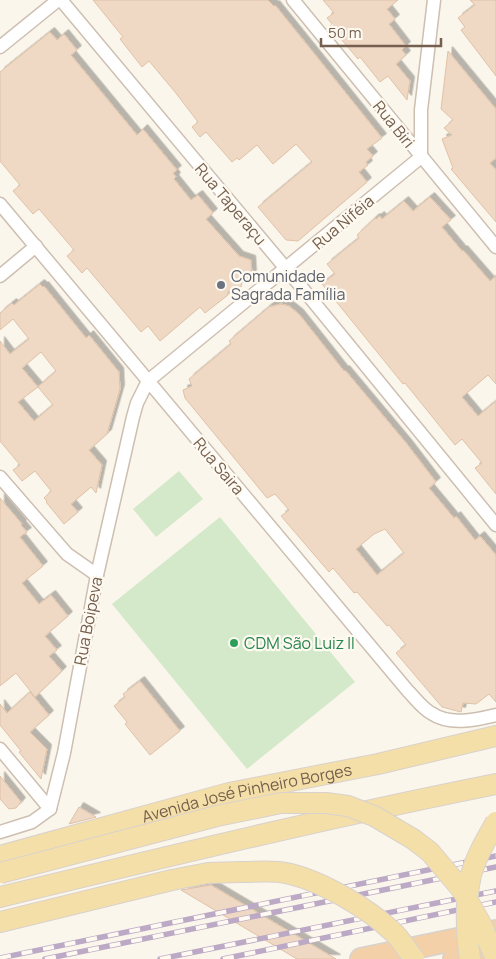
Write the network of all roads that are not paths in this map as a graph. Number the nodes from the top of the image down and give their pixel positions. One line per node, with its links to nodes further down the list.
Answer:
1 (59, 0): 4 (street); 9 (street, Rua Taperaçu)
2 (293, 0): 5 (street, Rua Biri)
3 (434, 0): 5 (street)
4 (0, 48)
5 (421, 157): 8 (street, Rua Biri); 9 (street, Rua Niféia)
6 (0, 204): 7 (street, Rua Saira)
7 (36, 246): 10 (street); 11 (street, Rua Saira)
8 (496, 247)
9 (286, 269): 11 (street, Rua Niféia); 13 (street, Rua Taperaçu)
10 (0, 276)
11 (148, 382): 14 (street, Rua Boipeva); 15 (street, Rua Saira)
12 (0, 477): 14 (street)
13 (496, 525)
14 (97, 575): 19 (street, Rua Boipeva)
15 (496, 715)
16 (496, 736): 22 (main road, Avenida José Pinheiro Borges)
17 (0, 749): 19 (street)
18 (496, 784): 24 (main road)
19 (50, 809): 21 (street)
20 (496, 822): 31 (main road, bridge)
21 (0, 832)
22 (0, 856)
23 (0, 873): 32 (main road, bridge)
24 (0, 896)
25 (0, 922): 29 (main road, bridge)
26 (496, 930): 28 (highway)
27 (496, 950): 30 (highway)
28 (361, 959)
29 (414, 959)
30 (454, 959)
31 (470, 959)
32 (496, 959)

